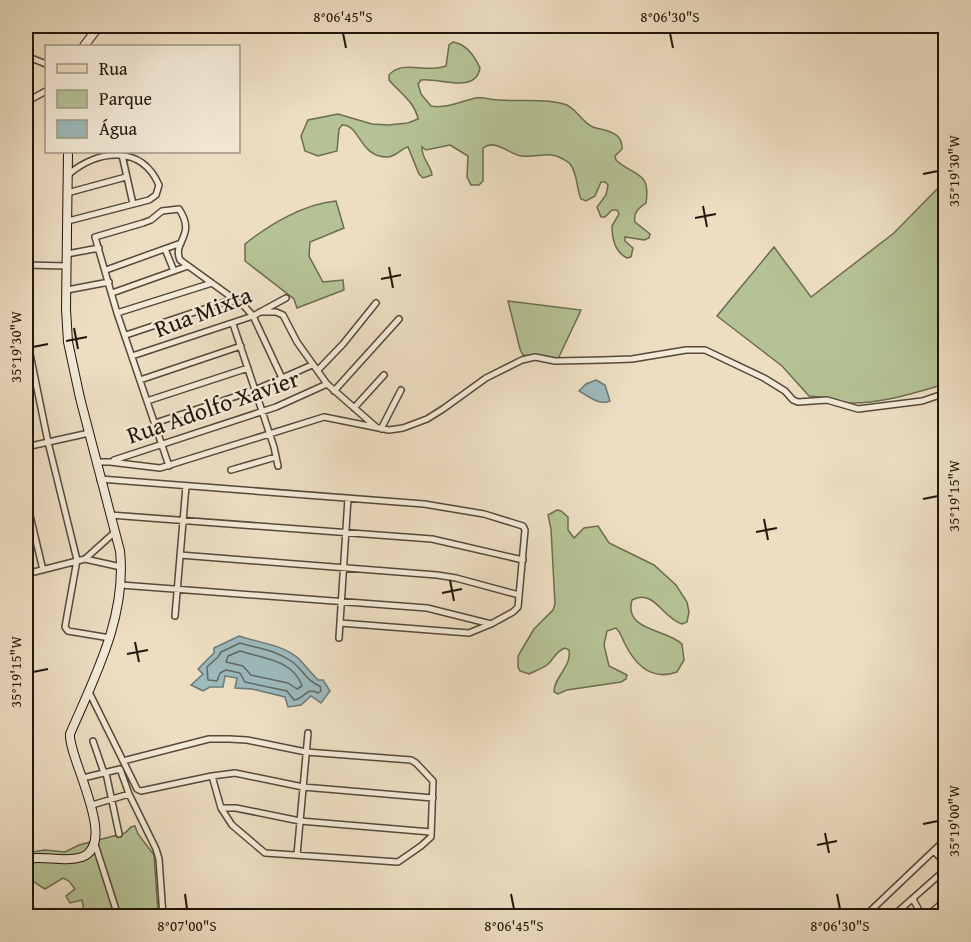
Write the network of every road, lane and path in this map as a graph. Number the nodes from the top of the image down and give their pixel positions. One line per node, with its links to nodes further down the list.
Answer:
1 (99, 26): 2 (main road)
2 (85, 45)
3 (26, 56): 4 (street)
4 (45, 64)
5 (45, 92): 6 (street)
6 (26, 102)
7 (26, 142): 19 (street)
8 (68, 153): 10 (main road)
9 (122, 155): 10 (street); 11 (street); 13 (street)
10 (69, 174): 12 (main road)
11 (126, 177): 12 (street); 13 (street)
12 (68, 193): 14 (main road)
13 (133, 204): 14 (street)
14 (68, 222): 18 (main road)
15 (181, 243): 16 (street); 17 (street); 21 (street)
16 (99, 248): 18 (street); 22 (street)
17 (165, 249): 22 (street); 23 (street)
18 (67, 254): 20 (main road)
19 (26, 266): 20 (street); 57 (street)
20 (67, 266): 26 (main road)
21 (188, 266): 23 (street); 25 (street)
22 (106, 270): 24 (street)
23 (174, 271): 27 (street)
24 (109, 282): 26 (street); 27 (street)
25 (212, 283): 29 (street); 32 (street)
26 (67, 290): 55 (main road)
27 (111, 293): 32 (street)
28 (286, 298): 31 (street, Rua Mixta)
29 (237, 301): 33 (street); 36 (street)
30 (376, 303): 41 (street)
31 (260, 312): 33 (street, Rua Mixta); 39 (street)
32 (117, 313): 36 (street)
33 (253, 316): 35 (street, Rua Mixta); 43 (street)
34 (399, 319): 48 (street)
35 (233, 324): 37 (street); 38 (street, Rua Mixta)
36 (126, 334): 38 (street)
37 (241, 346): 40 (street); 44 (street)
38 (132, 356): 44 (street)
39 (312, 365): 41 (street); 43 (street)
40 (248, 368): 46 (street); 50 (street)
41 (318, 370): 45 (street)
42 (384, 375): 51 (street)
43 (282, 378): 46 (street)
44 (140, 380): 50 (street)
45 (327, 384): 48 (street); 52 (street, Rua Adolfo Xavier)
46 (255, 390): 52 (street); 53 (street)
47 (401, 390): 54 (street)
48 (334, 391): 51 (street)
49 (945, 393): 54 (street)
50 (147, 401): 53 (street)
51 (354, 408): 54 (street)
52 (262, 411): 56 (street); 58 (street, Rua Adolfo Xavier)
53 (155, 423): 58 (street)
54 (379, 429): 56 (street)
55 (89, 433): 57 (street); 61 (main road)
56 (269, 434): 60 (street); 63 (street)
57 (48, 442): 59 (street); 76 (street)
58 (162, 445): 62 (street, Rua Adolfo Xavier); 63 (street)
59 (26, 447)
60 (276, 457): 64 (street); 65 (street)
61 (96, 462): 62 (street); 66 (main road)
62 (110, 462): 63 (street)
63 (169, 466)
64 (278, 466)
65 (231, 470)
66 (100, 479): 67 (street); 70 (main road)
67 (186, 486): 68 (street); 71 (street)
68 (348, 498): 73 (street); 77 (street)
69 (26, 499): 80 (street)
70 (111, 515): 71 (street); 72 (main road)
71 (183, 520): 73 (street); 74 (street)
72 (115, 532): 75 (street); 79 (main road)
73 (346, 533): 77 (street); 78 (street)
74 (180, 555): 78 (street); 83 (street)
75 (85, 559): 76 (street); 79 (street)
76 (77, 560): 80 (street); 89 (street)
77 (523, 560): 84 (street)
78 (343, 566): 84 (street); 85 (street)
79 (122, 567): 82 (main road)
80 (43, 570): 81 (street)
81 (26, 574)
82 (121, 585): 83 (street); 89 (main road)
83 (177, 589): 85 (street); 86 (street)
84 (519, 595): 88 (street)
85 (341, 601): 87 (street); 88 (street)
86 (175, 616)
87 (340, 622): 88 (street); 90 (street)
88 (491, 624)
89 (110, 638): 91 (main road)
90 (339, 638)
91 (88, 690): 95 (street); 98 (main road)
92 (308, 733): 94 (street)
93 (93, 741): 96 (street)
94 (306, 752): 95 (street); 99 (street); 101 (street)
95 (123, 761): 97 (street)
96 (106, 773): 98 (street); 100 (street); 102 (street)
97 (212, 776): 99 (street); 104 (street)
98 (83, 778): 103 (main road)
99 (303, 787): 101 (street); 105 (street)
100 (129, 794): 102 (street); 121 (street)
101 (433, 798): 106 (street)
102 (113, 799): 103 (street); 107 (street)
103 (92, 805): 109 (main road)
104 (221, 808): 105 (street); 111 (street)
105 (300, 821): 106 (street); 111 (street)
106 (431, 832): 111 (street)
107 (119, 834)
108 (945, 839): 110 (street)
109 (93, 840): 112 (main road); 120 (street)
110 (934, 851): 113 (street); 122 (street)
111 (297, 855)
112 (26, 859)
113 (945, 864)
114 (945, 868): 115 (street)
115 (913, 899): 118 (street); 123 (street)
116 (945, 900): 123 (street)
117 (26, 904): 119 (main road)
118 (894, 915)
119 (33, 916)
120 (118, 916)
121 (163, 916)
122 (865, 916)
123 (924, 916)

